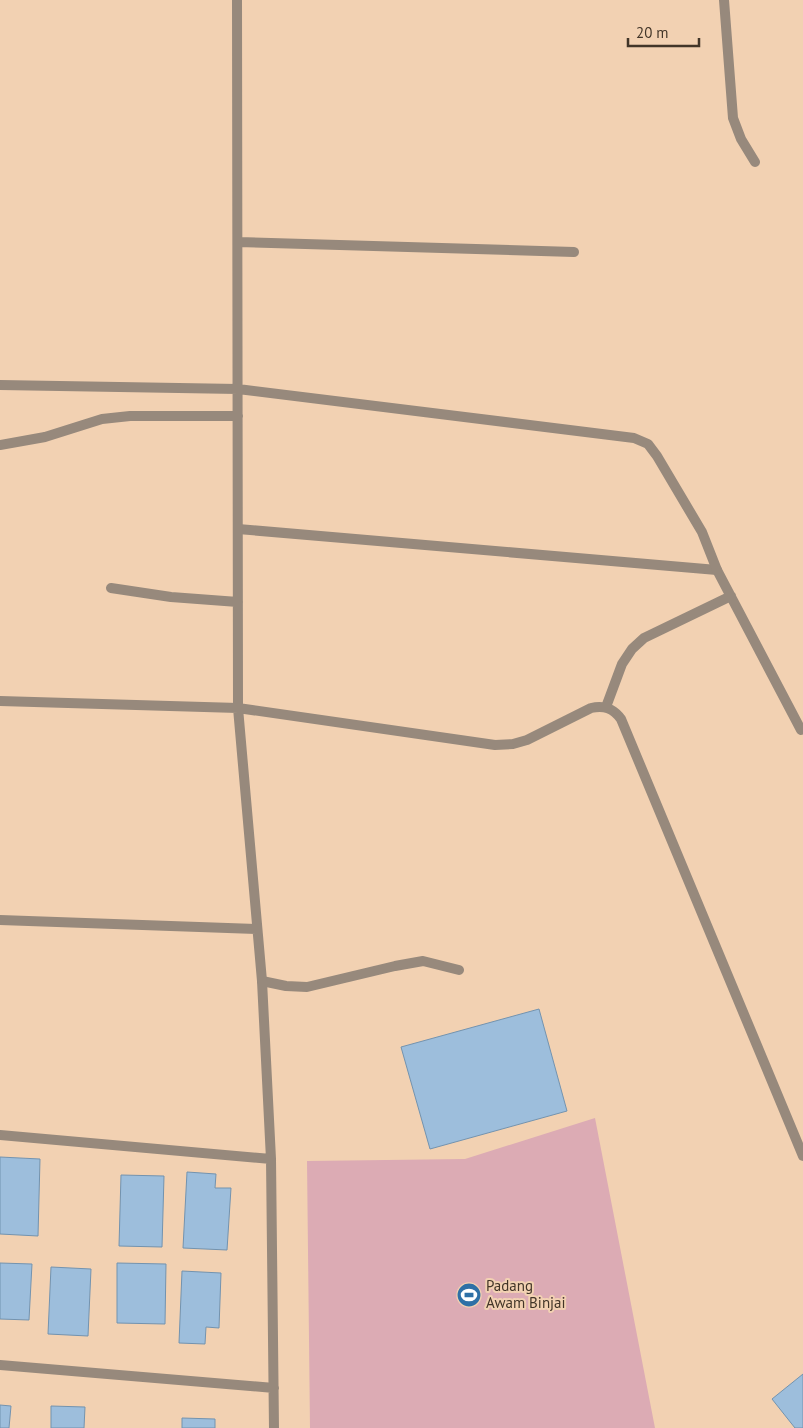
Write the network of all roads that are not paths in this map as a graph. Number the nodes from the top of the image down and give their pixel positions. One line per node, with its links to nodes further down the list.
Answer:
1 (237, 0): 4 (street)
2 (724, 0): 3 (street)
3 (755, 162)
4 (238, 242): 5 (street); 7 (street)
5 (574, 252)
6 (0, 385): 7 (street)
7 (238, 389): 8 (street); 11 (street)
8 (238, 416): 9 (street); 10 (street)
9 (0, 445)
10 (238, 530): 11 (street); 14 (street)
11 (717, 570): 13 (street)
12 (111, 588): 14 (street)
13 (731, 596): 16 (street); 18 (street)
14 (238, 602): 17 (street)
15 (0, 701): 17 (street)
16 (606, 707): 17 (street); 24 (street)
17 (238, 708): 20 (street)
18 (801, 730)
19 (0, 920): 20 (street)
20 (257, 929): 22 (street)
21 (458, 970): 22 (street)
22 (262, 980): 25 (street)
23 (0, 1135): 25 (street)
24 (803, 1156)
25 (271, 1158): 27 (street)
26 (0, 1365): 27 (street)
27 (274, 1388): 28 (street)
28 (274, 1428)

